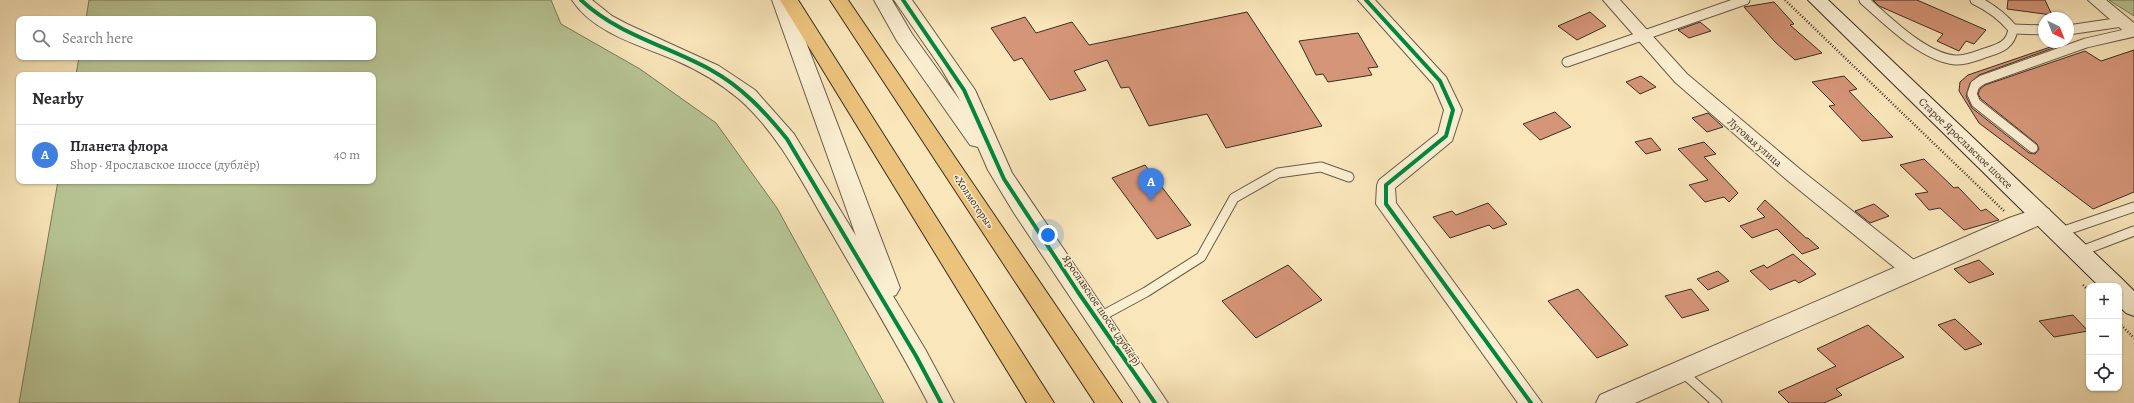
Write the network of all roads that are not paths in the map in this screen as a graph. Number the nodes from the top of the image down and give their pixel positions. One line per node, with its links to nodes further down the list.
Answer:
1 (582, 0): 34 (street)
2 (781, 0): 34 (street)
3 (789, 0): 37 (highway)
4 (839, 0): 38 (highway, «Холмогоры»)
5 (883, 0): 22 (street)
6 (903, 0): 22 (street, Ярославское шоссе (дублёр))
7 (1366, 0): 40 (street)
8 (1611, 0): 19 (street, Луговая улица)
9 (1745, 0): 19 (lane)
10 (1817, 0): 25 (street, Старое Ярославское шоссе)
11 (1864, 0): 16 (lane)
12 (1975, 0): 14 (lane)
13 (2096, 0): 15 (street)
14 (1986, 3): 16 (lane)
15 (2130, 28): 18 (lane); 21 (lane)
16 (2014, 29): 17 (lane)
17 (2038, 30)
18 (2074, 30)
19 (1643, 36): 20 (lane); 29 (street, Луговая улица)
20 (1567, 62)
21 (2033, 148)
22 (1003, 177): 33 (street, Ярославское шоссе (дублёр))
23 (1349, 177): 33 (lane)
24 (2134, 208): 27 (lane)
25 (2040, 215): 27 (street, Старое Ярославское шоссе); 29 (street)
26 (2134, 231): 28 (lane)
27 (2058, 233): 28 (street, Старое Ярославское шоссе)
28 (2078, 252): 30 (street, Старое Ярославское шоссе)
29 (1912, 270): 35 (street)
30 (2111, 283)
31 (2122, 294): 32 (street)
32 (2134, 306)
33 (1096, 319): 39 (street, Ярославское шоссе (дублёр))
34 (916, 356): 36 (street)
35 (1682, 371): 41 (street); 42 (lane)
36 (941, 403)
37 (1041, 403)
38 (1109, 403)
39 (1155, 403)
40 (1531, 403)
41 (1609, 403)
42 (1717, 403)

